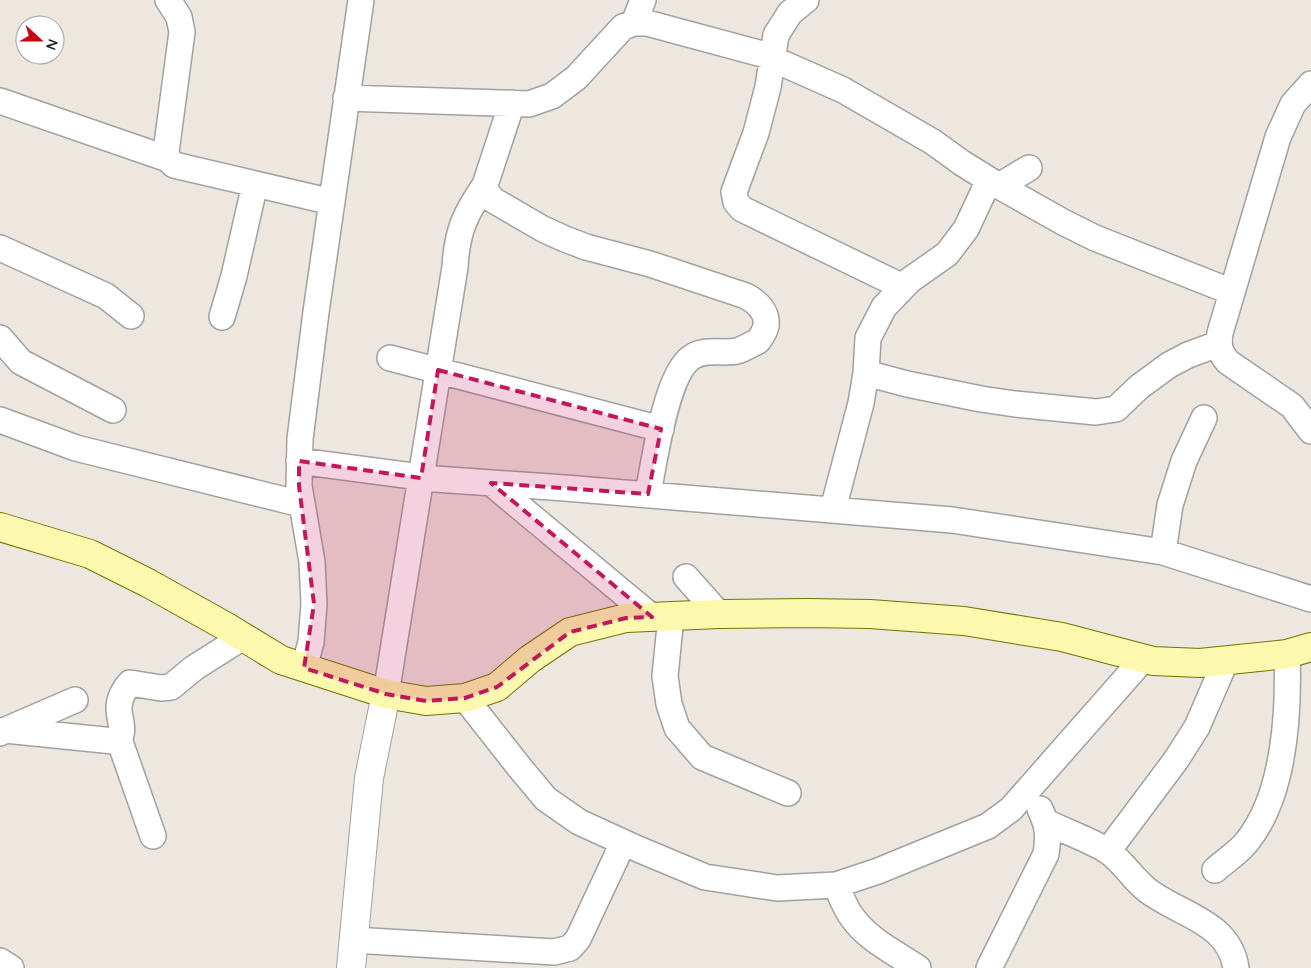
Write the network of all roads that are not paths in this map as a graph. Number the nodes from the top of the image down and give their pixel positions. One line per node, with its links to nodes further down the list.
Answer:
1 (168, 0): 11 (street)
2 (360, 0): 8 (street)
3 (643, 0): 5 (street)
4 (806, 0): 6 (street)
5 (634, 23): 6 (street); 10 (street)
6 (773, 58): 13 (street); 18 (street)
7 (1311, 84): 19 (street)
8 (346, 98): 10 (street); 16 (street)
9 (0, 100): 11 (street)
10 (512, 103): 15 (street)
11 (168, 158): 14 (street)
12 (1029, 168): 13 (street)
13 (994, 183): 18 (street); 19 (street)
14 (255, 184): 16 (street); 21 (street)
15 (485, 185): 25 (street); 30 (street)
16 (332, 202): 32 (street)
17 (1, 254): 20 (street)
18 (903, 287): 26 (street)
19 (1232, 292): 23 (street)
20 (131, 316)
21 (222, 317)
22 (0, 338): 27 (street)
23 (1218, 344): 26 (street); 31 (street)
24 (390, 358): 25 (street)
25 (438, 370): 30 (street); 33 (street)
26 (866, 372): 37 (street)
27 (113, 410)
28 (1204, 418): 39 (street)
29 (0, 420): 36 (street)
30 (661, 429): 35 (street)
31 (1311, 432)
32 (299, 461): 33 (street); 36 (street)
33 (421, 478): 34 (street); 49 (street)
34 (491, 483): 35 (street); 43 (street)
35 (648, 494): 37 (street)
36 (301, 504): 48 (street)
37 (833, 509): 39 (street)
38 (0, 527): 44 (main road)
39 (1163, 552): 41 (street)
40 (686, 577): 42 (street)
41 (1311, 599)
42 (719, 614): 43 (main road); 46 (main road)
43 (662, 617): 50 (main road); 55 (street)
44 (243, 637): 48 (main road); 53 (street)
45 (1299, 650): 47 (main road); 60 (street)
46 (1144, 658): 47 (main road); 54 (street)
47 (1226, 660): 59 (street)
48 (304, 668): 49 (main road)
49 (386, 694): 50 (main road); 62 (street)
50 (465, 698): 58 (street)
51 (75, 700): 52 (street)
52 (3, 732): 53 (street)
53 (119, 739): 57 (street)
54 (1031, 788): 56 (street); 61 (street)
55 (788, 793)
56 (1046, 822): 59 (street); 67 (street)
57 (153, 836)
58 (623, 843): 61 (street); 62 (street)
59 (1108, 851): 68 (street)
60 (1216, 870)
61 (836, 885): 66 (street)
62 (353, 940): 65 (street)
63 (0, 961): 64 (street)
64 (12, 968)
65 (351, 968)
66 (918, 968)
67 (989, 968)
68 (1236, 968)

